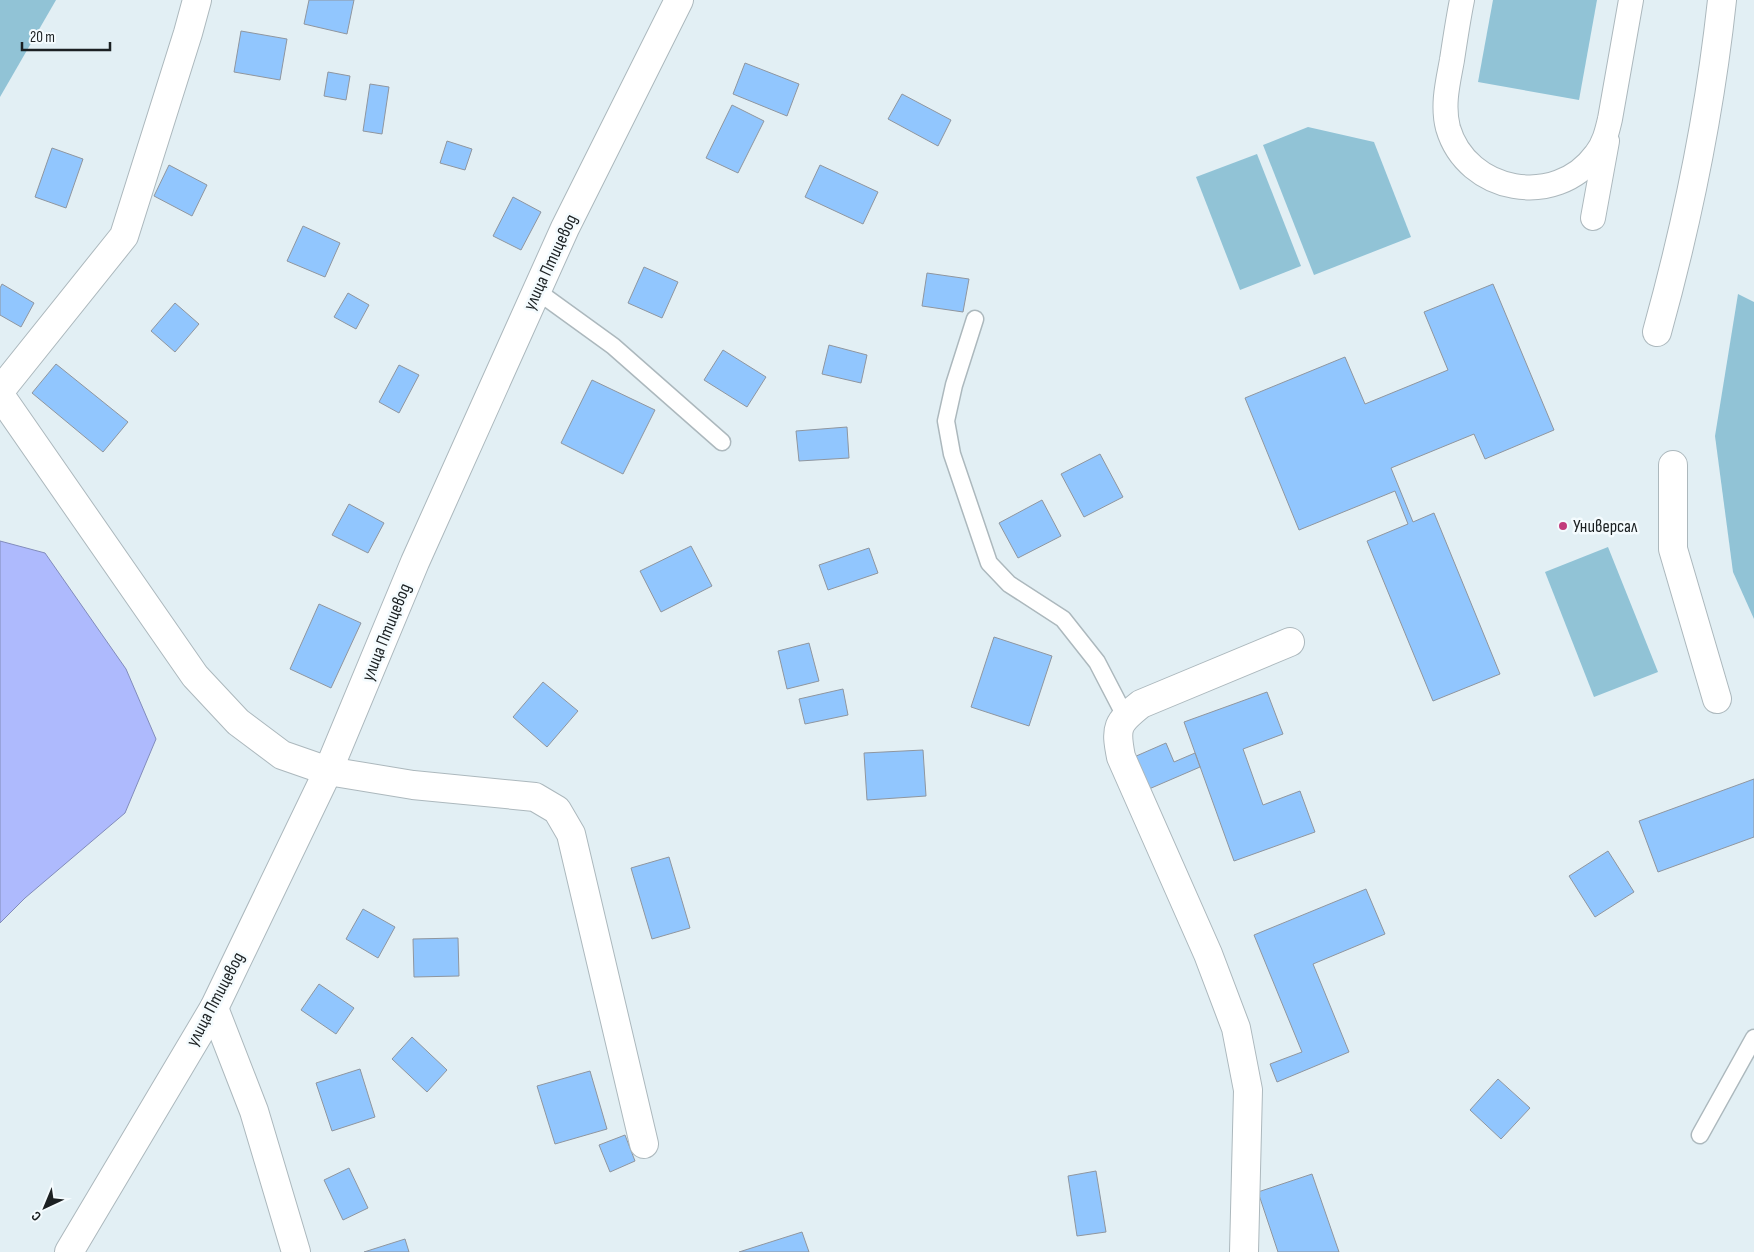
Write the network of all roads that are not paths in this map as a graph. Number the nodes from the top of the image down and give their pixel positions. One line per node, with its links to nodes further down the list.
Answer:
1 (197, 0): 11 (street)
2 (679, 0): 8 (street, улица Птицевод)
3 (1462, 0): 6 (street)
4 (1631, 0): 6 (street)
5 (1722, 0): 10 (street)
6 (1610, 119): 7 (street)
7 (1593, 218)
8 (537, 291): 13 (lane); 18 (street, улица Птицевод)
9 (975, 319): 17 (lane)
10 (1657, 332)
11 (0, 391)
12 (0, 395): 18 (street)
13 (722, 442)
14 (1673, 465): 16 (street)
15 (1290, 642): 17 (street)
16 (1717, 699)
17 (1125, 716): 25 (street)
18 (328, 771): 19 (street, улица Птицевод); 22 (street)
19 (214, 1008): 23 (street, улица Птицевод); 24 (street)
20 (1754, 1038): 21 (lane)
21 (1700, 1135)
22 (644, 1144)
23 (69, 1252)
24 (296, 1252)
25 (1244, 1252)

